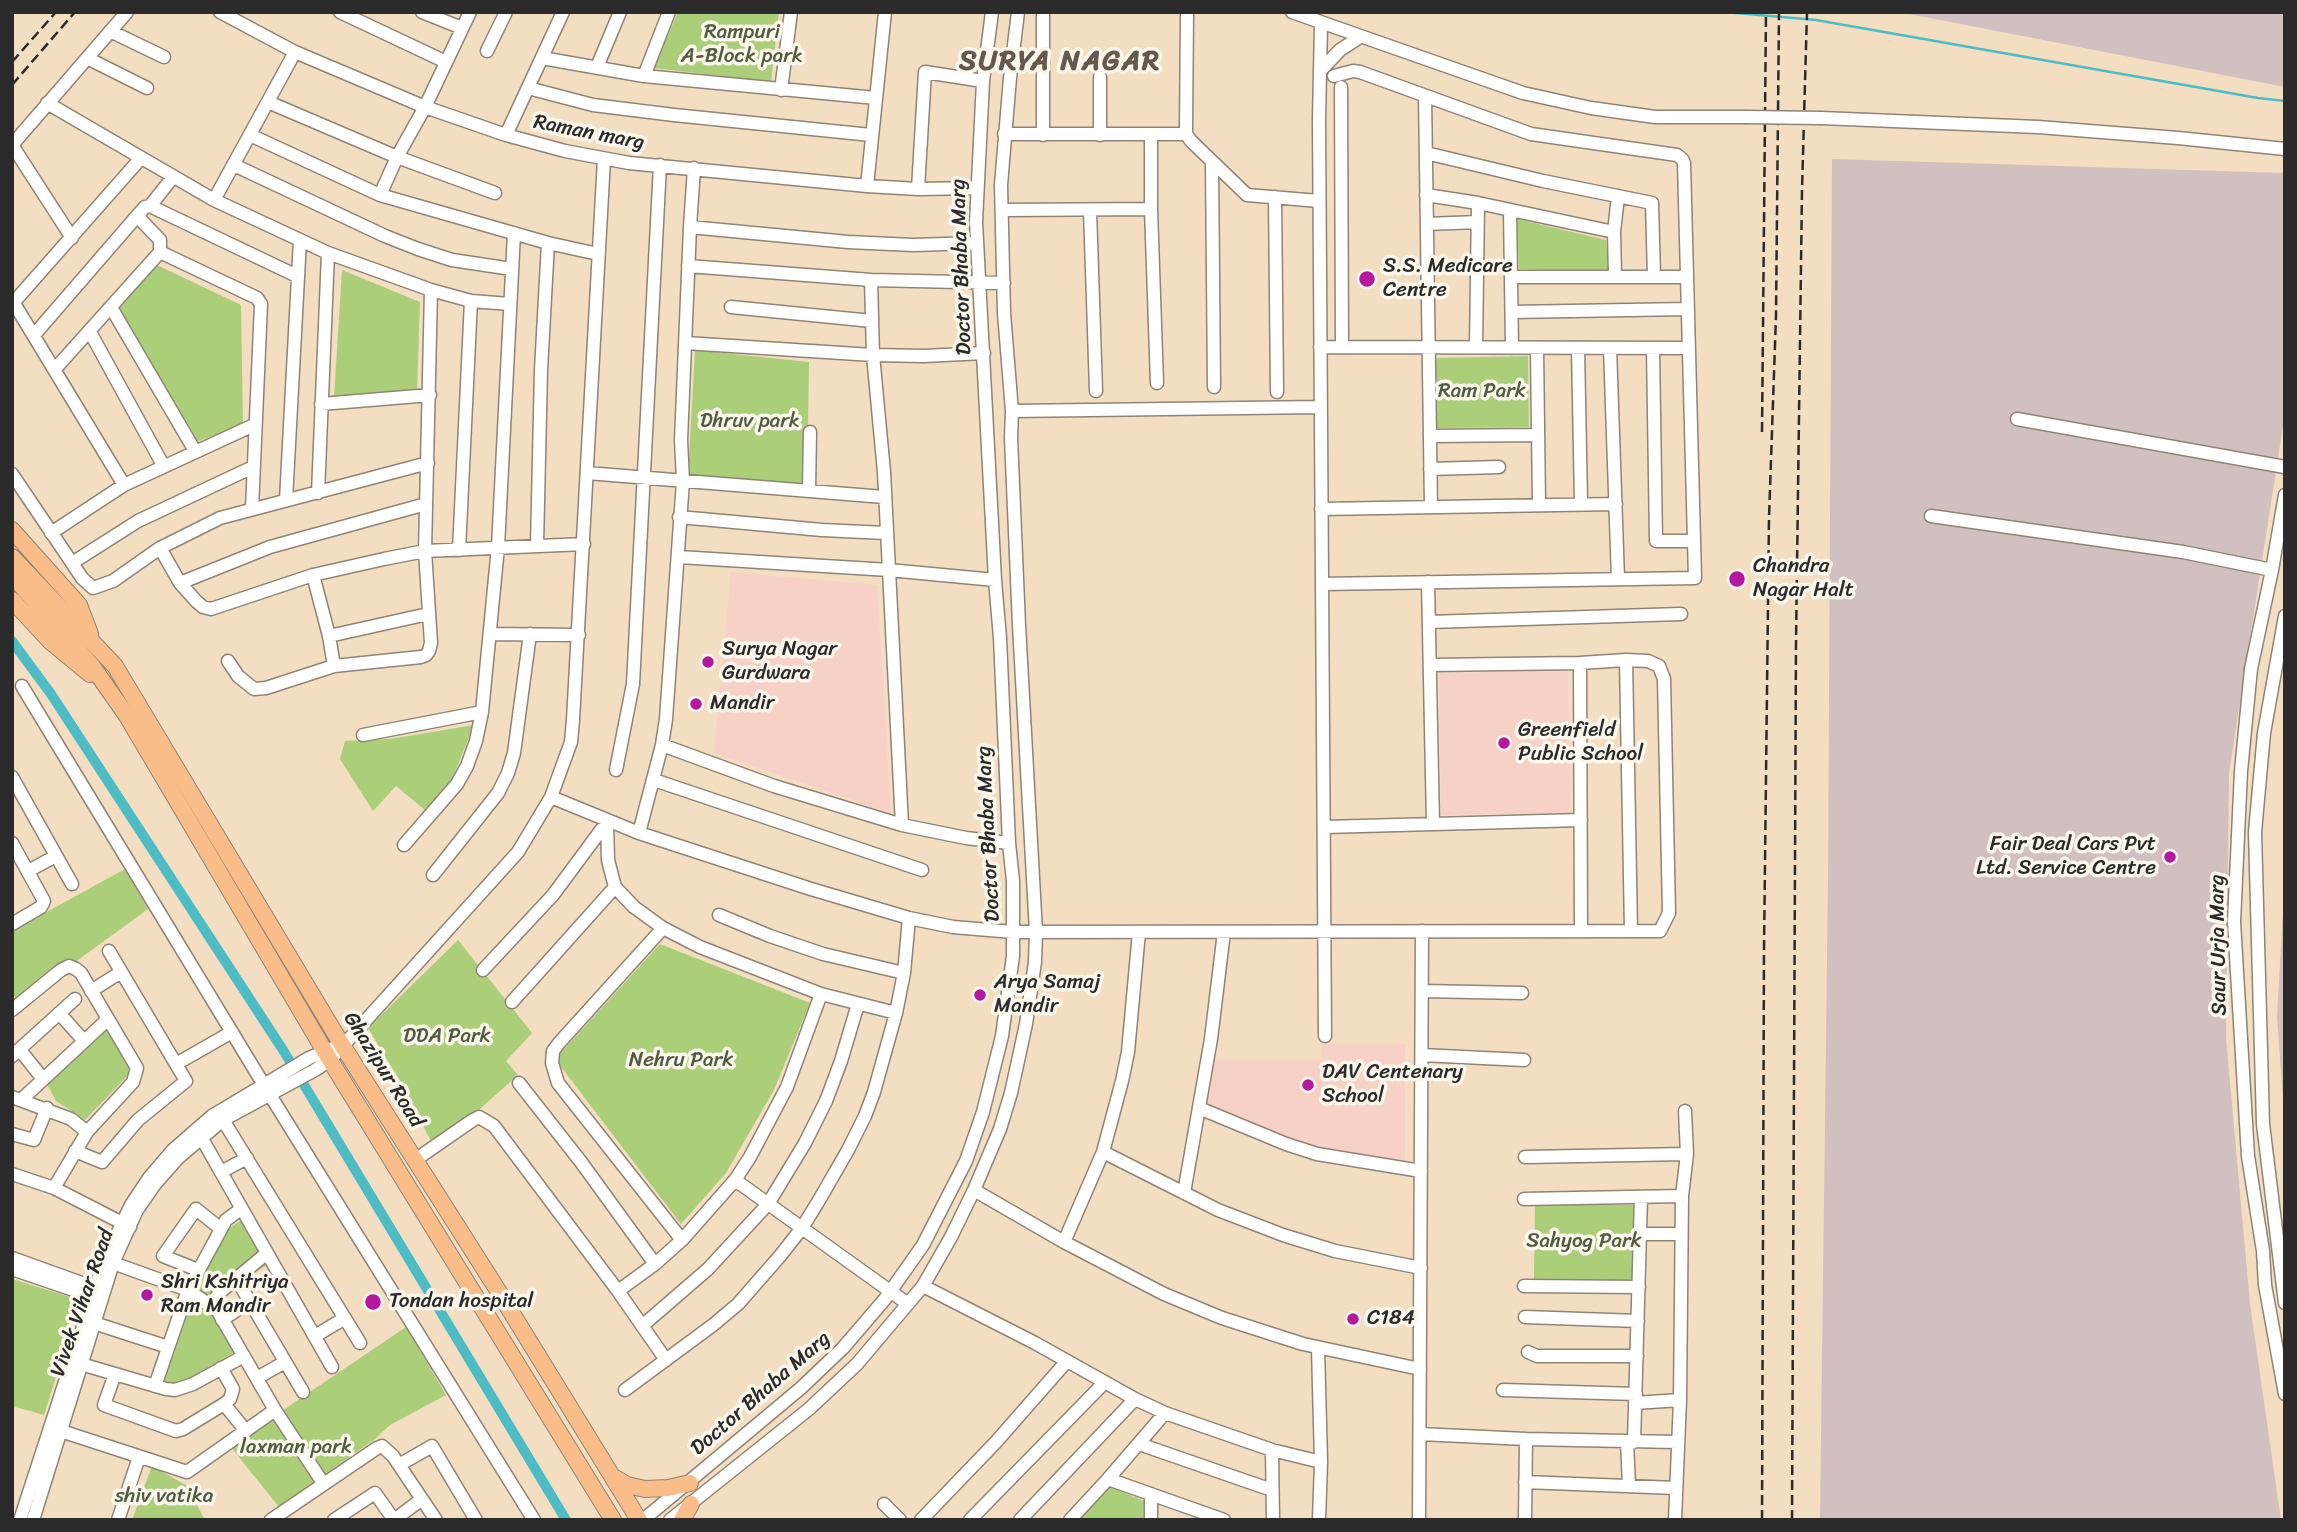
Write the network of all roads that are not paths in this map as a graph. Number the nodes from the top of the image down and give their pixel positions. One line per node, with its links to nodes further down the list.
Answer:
1 (127, 12): 19 (street)
2 (220, 12): 22 (street, Raman marg)
3 (340, 12): 26 (street)
4 (470, 12): 18 (street)
5 (506, 12): 21 (street)
6 (563, 12): 25 (street)
7 (620, 12): 27 (street)
8 (669, 12): 29 (street)
9 (791, 12): 34 (street)
10 (885, 12): 36 (street)
11 (992, 12): 31 (street, Doctor Bhaba Marg)
12 (1018, 12): 40 (street, Doctor Bhaba Marg)
13 (1043, 12): 46 (street)
14 (1187, 12): 42 (street)
15 (1292, 12): 17 (street)
16 (427, 13): 18 (street)
17 (1321, 23): 20 (street); 28 (street)
18 (462, 28): 26 (street)
19 (110, 32): 23 (street); 24 (street)
20 (1360, 37): 28 (street); 49 (street, bridge)
21 (487, 51)
22 (295, 52): 37 (street); 39 (street, Raman marg)
23 (164, 57)
24 (87, 58): 33 (street); 38 (street)
25 (542, 58): 27 (street); 32 (street)
26 (446, 62): 39 (street)
27 (597, 67): 29 (street)
28 (1320, 71): 68 (street)
29 (644, 76): 34 (street)
30 (1100, 77): 47 (street)
31 (983, 81): 60 (street, Doctor Bhaba Marg); 61 (street)
32 (527, 88): 44 (street); 45 (street)
33 (147, 89)
34 (781, 90): 36 (street)
35 (1425, 96): 50 (street); 94 (street); 111 (street)
36 (876, 98): 45 (street)
37 (268, 102): 43 (street); 51 (street)
38 (47, 103): 48 (street); 52 (street)
39 (425, 107): 44 (street, Raman marg); 51 (street)
40 (1004, 134): 46 (street); 72 (street, Doctor Bhaba Marg)
41 (1151, 134): 42 (street); 47 (street); 71 (street)
42 (1186, 134): 54 (street)
43 (250, 135): 55 (street); 63 (street)
44 (506, 135): 53 (street, Raman marg)
45 (871, 135): 59 (street)
46 (1043, 135): 47 (street)
47 (1100, 135)
48 (12, 145): 81 (street)
49 (2285, 149)
50 (1426, 153): 64 (street); 65 (street)
51 (397, 157): 62 (street); 63 (street)
52 (141, 158): 58 (street); 81 (street)
53 (604, 159): 56 (street, Raman marg); 87 (street, Vivek Vihar Road)
54 (1212, 162): 66 (street); 124 (street)
55 (233, 165): 67 (street); 89 (street)
56 (660, 165): 57 (street, Raman marg); 145 (street)
57 (694, 169): 59 (street, Raman marg); 78 (street)
58 (173, 177): 67 (street); 70 (street)
59 (867, 186): 61 (street, Raman marg)
60 (976, 188): 61 (street, Raman marg); 84 (street, Doctor Bhaba Marg)
61 (918, 189)
62 (495, 193)
63 (380, 195): 80 (street)
64 (1426, 195): 69 (street); 77 (street)
65 (1618, 196): 79 (street); 93 (street)
66 (1275, 197): 68 (street); 126 (street)
67 (215, 200): 82 (street)
68 (1319, 201): 110 (street)
69 (1478, 203): 74 (street); 76 (street)
70 (150, 206): 75 (street); 90 (street)
71 (1151, 209): 73 (street); 123 (street)
72 (1003, 210): 73 (street); 97 (street, Doctor Bhaba Marg)
73 (1090, 210): 125 (street)
74 (1510, 210): 79 (street); 91 (street)
75 (137, 216): 85 (street); 108 (street)
76 (1478, 222): 77 (street); 113 (street)
77 (1427, 224): 112 (street)
78 (690, 227): 84 (street); 88 (street)
79 (1614, 232): 92 (street)
80 (514, 233): 83 (street); 89 (street)
81 (72, 238): 99 (street)
82 (300, 240): 86 (street); 90 (street)
83 (548, 243): 87 (street); 167 (street)
84 (977, 243): 96 (street, Doctor Bhaba Marg)
85 (160, 253): 103 (street); 132 (street)
86 (328, 253): 98 (street); 128 (street)
87 (598, 254): 143 (street, Vivek Vihar Road)
88 (688, 267): 95 (street); 109 (street)
89 (512, 269): 101 (street)
90 (297, 276): 152 (street)
91 (1511, 277): 92 (street); 105 (street)
92 (1615, 277): 93 (street)
93 (1654, 277): 94 (street)
94 (1686, 277): 104 (street)
95 (871, 280): 96 (street); 106 (street)
96 (980, 282): 97 (street); 120 (street, Doctor Bhaba Marg)
97 (1004, 283): 130 (street, Doctor Bhaba Marg)
98 (431, 290): 100 (street); 127 (street)
99 (13, 301): 108 (street)
100 (471, 301): 101 (street); 171 (street)
101 (510, 304): 168 (street)
102 (731, 307): 106 (street)
103 (112, 309): 107 (street); 136 (street)
104 (1687, 309): 105 (street); 119 (street)
105 (1512, 312): 114 (street)
106 (872, 321): 121 (street)
107 (90, 332): 122 (street); 138 (street)
108 (34, 335): 122 (street)
109 (685, 343): 121 (street); 146 (street)
110 (1320, 347): 111 (street); 129 (street)
111 (1342, 347): 112 (street)
112 (1429, 347): 113 (street); 135 (street)
113 (1476, 347): 114 (street)
114 (1512, 348): 115 (street)
115 (1537, 348): 116 (street); 134 (street)
116 (1578, 348): 117 (street); 153 (street)
117 (1610, 348): 118 (street); 154 (street)
118 (1653, 348): 119 (street); 165 (street)
119 (1688, 348): 165 (street)
120 (984, 353): 121 (street); 180 (street, Doctor Bhaba Marg)
121 (873, 355): 151 (street)
122 (55, 369): 147 (street)
123 (1157, 383)
124 (1214, 387)
125 (1096, 391)
126 (1277, 392)
127 (430, 395): 128 (street); 137 (street)
128 (321, 404): 149 (street)
129 (1320, 408): 130 (street); 159 (street)
130 (1012, 411): 232 (street, Doctor Bhaba Marg)
131 (2017, 419): 141 (street)
132 (254, 425): 136 (street); 139 (street)
133 (810, 432): 148 (street)
134 (1538, 435): 135 (street); 156 (street)
135 (1430, 436): 142 (street)
136 (195, 451): 138 (street)
137 (429, 463): 149 (street); 155 (street)
138 (163, 465): 147 (street)
139 (253, 467): 158 (street); 174 (street)
140 (1499, 467): 142 (street)
141 (2285, 467)
142 (1430, 469): 157 (street)
143 (587, 473): 145 (street); 166 (street, Vivek Vihar Road)
144 (12, 474): 163 (street)
145 (645, 479): 146 (street); 204 (street)
146 (683, 481): 148 (street); 161 (street)
147 (124, 485): 163 (street)
148 (809, 491): 151 (street)
149 (318, 493): 152 (street)
150 (2285, 495): 176 (street, Saur Urja Marg)
151 (884, 498): 164 (street)
152 (286, 500): 158 (street)
153 (1581, 503): 154 (street); 156 (street)
154 (1616, 503): 179 (street)
155 (426, 504): 170 (street); 182 (street)
156 (1539, 505): 157 (street)
157 (1431, 507): 159 (street)
158 (252, 509): 169 (street)
159 (1321, 509): 183 (street)
160 (1931, 516): 176 (street)
161 (679, 517): 164 (street); 173 (street)
162 (12, 530): 193 (main road)
163 (51, 533): 174 (street)
164 (886, 533): 175 (street)
165 (1694, 541): 179 (street)
166 (584, 544): 167 (street); 191 (street, Vivek Vihar Road)
167 (537, 545): 168 (street)
168 (498, 547): 171 (street); 189 (street)
169 (159, 548): 174 (street); 182 (street)
170 (425, 551): 171 (street); 178 (street); 185 (street)
171 (460, 551)
172 (12, 557): 193 (main road)
173 (679, 557): 175 (street); 203 (street)
174 (72, 564)
175 (889, 570): 180 (street); 211 (street)
176 (2272, 570): 304 (street, Saur Urja Marg)
177 (12, 575): 200 (main road, Ghazipur Road)
178 (313, 575): 182 (street); 192 (street)
179 (1618, 579): 181 (street)
180 (995, 580): 215 (street, Doctor Bhaba Marg)
181 (1428, 582): 183 (street); 188 (street)
182 (180, 583)
183 (1322, 584): 212 (street)
184 (12, 600): 200 (main road)
185 (428, 614): 192 (street); 198 (street)
186 (1681, 614): 188 (street)
187 (2285, 616): 303 (street, Saur Urja Marg)
188 (1429, 622): 197 (street)
189 (490, 634): 190 (street); 201 (street)
190 (530, 634): 191 (street); 220 (street)
191 (579, 635): 207 (street, Vivek Vihar Road)
192 (329, 636): 198 (street)
193 (94, 642): 253 (main road, Ghazipur Road)
194 (1626, 660): 196 (street); 230 (street); 230 (street)
195 (228, 661): 198 (street)
196 (1580, 663): 197 (street); 208 (street)
197 (1430, 664): 210 (street)
198 (334, 666)
199 (22, 686): 250 (street)
200 (108, 689): 256 (main road, Ghazipur Road)
201 (482, 712): 202 (street); 216 (street)
202 (363, 735)
203 (662, 745): 206 (street); 211 (street)
204 (616, 770)
205 (12, 777): 217 (street)
206 (654, 780): 213 (street); 218 (street)
207 (551, 797): 209 (street); 253 (street, Vivek Vihar Road)
208 (1581, 820): 210 (street); 229 (street)
209 (607, 822): 213 (street); 222 (street); 236 (street)
210 (1433, 824): 212 (street)
211 (902, 825): 215 (street)
212 (1324, 827): 227 (street)
213 (639, 833): 224 (street)
214 (12, 843): 219 (street)
215 (1009, 843): 231 (street, Doctor Bhaba Marg)
216 (404, 845)
217 (56, 856): 219 (street); 221 (street)
218 (922, 870)
219 (28, 871): 225 (street)
220 (433, 875)
221 (72, 884)
222 (615, 887): 226 (street); 244 (street)
223 (719, 915): 238 (street)
224 (909, 918): 231 (street); 238 (street)
225 (12, 924)
226 (663, 928): 242 (street); 293 (street)
227 (1325, 931): 228 (street); 234 (street); 251 (street)
228 (1422, 931): 229 (street); 240 (street)
229 (1581, 931): 230 (street)
230 (1631, 931)
231 (1013, 932): 232 (street); 310 (street, Doctor Bhaba Marg)
232 (1036, 932): 233 (street); 281 (street, Doctor Bhaba Marg)
233 (1139, 932): 234 (street); 271 (street)
234 (1224, 932): 264 (street)
235 (109, 951): 237 (street)
236 (484, 970)
237 (121, 972): 239 (street); 258 (street)
238 (904, 973): 248 (street)
239 (91, 991): 246 (street); 249 (street)
240 (1422, 991): 241 (street); 255 (street)
241 (1522, 993)
242 (821, 994): 245 (street); 279 (street)
243 (75, 999): 247 (street)
244 (512, 1002)
245 (858, 1004): 248 (street); 286 (street)
246 (12, 1010)
247 (59, 1013): 252 (street); 254 (street)
248 (896, 1013): 289 (street)
249 (107, 1020): 252 (street); 267 (street)
250 (232, 1032): 258 (street); 261 (street)
251 (1325, 1037)
252 (84, 1041): 259 (street)
253 (342, 1045): 256 (street, Vivek Vihar Road); 275 (main road, Ghazipur Road)
254 (16, 1053): 259 (street)
255 (1422, 1055): 257 (street); 276 (street)
256 (320, 1059): 261 (street, Vivek Vihar Road); 381 (main road, Ghazipur Road)
257 (1524, 1060)
258 (176, 1064): 270 (street)
259 (43, 1079): 262 (street)
260 (519, 1083): 298 (street)
261 (267, 1090): 266 (street, Vivek Vihar Road); 288 (street, Vivek Vihar Road); 380 (street)
262 (16, 1099): 263 (street)
263 (47, 1108): 267 (street); 268 (street)
264 (1199, 1108): 276 (street); 282 (street)
265 (1685, 1111): 272 (street)
266 (223, 1120): 269 (street, Vivek Vihar Road); 273 (street)
267 (87, 1132): 270 (street)
268 (12, 1134)
269 (201, 1137): 277 (street); 288 (street, Vivek Vihar Road)
270 (75, 1151): 280 (street)
271 (1103, 1152): 282 (street); 294 (street)
272 (1687, 1154): 274 (street); 283 (street)
273 (247, 1157): 277 (street); 317 (street)
274 (1525, 1157)
275 (415, 1160): 309 (street); 360 (main road, Ghazipur Road)
276 (1421, 1171): 299 (street)
277 (221, 1172): 287 (street)
278 (12, 1174): 280 (street)
279 (736, 1180): 286 (street); 293 (street)
280 (54, 1188): 288 (street)
281 (974, 1190): 294 (street); 305 (street, Doctor Bhaba Marg)
282 (1184, 1193): 299 (street)
283 (1682, 1196): 284 (street); 292 (street)
284 (1641, 1197): 285 (street); 291 (street)
285 (1524, 1199)
286 (768, 1204): 289 (street); 320 (street)
287 (242, 1209): 290 (street); 295 (street)
288 (126, 1225): 297 (street, Vivek Vihar Road); 311 (street, Vivek Vihar Road)
289 (802, 1228): 310 (street); 328 (street)
290 (221, 1229): 301 (street); 301 (street)
291 (1640, 1234): 292 (street); 307 (street)
292 (1681, 1234): 345 (street)
293 (682, 1240): 298 (street)
294 (1064, 1242): 324 (street)
295 (267, 1253): 302 (street); 321 (street)
296 (12, 1258): 311 (street)
297 (113, 1263): 308 (street); 311 (street, Vivek Vihar Road)
298 (655, 1264): 309 (street)
299 (1421, 1268): 334 (street)
300 (12, 1269): 311 (street)
301 (198, 1270): 308 (street)
302 (236, 1278): 312 (street); 315 (street)
303 (2283, 1284): 304 (street); 313 (street, Saur Urja Marg)
304 (2265, 1285): 342 (street, Saur Urja Marg)
305 (923, 1286): 314 (street, Doctor Bhaba Marg); 329 (street)
306 (1524, 1286): 307 (street)
307 (1639, 1287): 318 (street)
308 (188, 1290): 315 (street); 323 (street)
309 (618, 1291): 320 (street)
310 (890, 1292): 314 (street); 364 (street, Doctor Bhaba Marg)
311 (98, 1294): 319 (street, Vivek Vihar Road); 373 (street, Vivek Vihar Road)
312 (250, 1301): 315 (street); 330 (street)
313 (2285, 1303)
314 (908, 1304): 370 (street, Doctor Bhaba Marg)
315 (218, 1314): 326 (street)
316 (1525, 1317): 318 (street)
317 (345, 1318): 321 (street); 322 (street)
318 (1638, 1321): 327 (street)
319 (94, 1323): 323 (street); 331 (street, Vivek Vihar Road)
320 (642, 1325): 328 (street)
321 (315, 1336): 332 (street)
322 (360, 1343)
323 (168, 1347): 338 (street)
324 (1318, 1348): 334 (street); 358 (street)
325 (1528, 1352): 327 (street)
326 (244, 1356): 333 (street); 336 (street)
327 (1637, 1356): 344 (street)
328 (666, 1360): 339 (street)
329 (1067, 1361): 337 (street); 386 (street)
330 (285, 1362): 336 (street); 341 (street)
331 (81, 1364): 335 (street); 349 (street, Vivek Vihar Road)
332 (332, 1367)
333 (222, 1368): 338 (street); 346 (street)
334 (1420, 1369): 351 (street)
335 (115, 1374): 338 (street); 346 (street)
336 (257, 1378): 347 (street)
337 (1105, 1382): 343 (street); 387 (street)
338 (155, 1386)
339 (625, 1390)
340 (1503, 1390): 344 (street)
341 (303, 1392)
342 (2285, 1394)
343 (1135, 1399): 348 (street); 388 (street)
344 (1635, 1399): 345 (street); 353 (street)
345 (1680, 1400): 354 (street)
346 (224, 1404): 350 (street)
347 (275, 1410): 350 (street); 363 (street)
348 (1165, 1413): 355 (street); 356 (street)
349 (61, 1431): 357 (street); 374 (street, Vivek Vihar Road)
350 (246, 1431): 357 (street)
351 (1420, 1434): 352 (street); 394 (street)
352 (1526, 1439): 353 (street); 362 (street)
353 (1631, 1441): 354 (street); 365 (street)
354 (1678, 1443): 366 (street)
355 (1139, 1444): 361 (street); 367 (street)
356 (1272, 1450): 358 (street); 367 (street)
357 (139, 1457): 375 (street)
358 (1321, 1462): 393 (street)
359 (399, 1465): 363 (street); 369 (street); 379 (street)
360 (612, 1476): 364 (main road); 382 (main road, Ghazipur Road)
361 (1108, 1479): 368 (street); 389 (street)
362 (1525, 1482): 365 (street); 395 (street)
363 (323, 1483): 376 (street)
364 (690, 1483): 370 (street); 382 (street, Doctor Bhaba Marg)
365 (1629, 1486): 366 (street)
366 (1676, 1488): 396 (street)
367 (1272, 1490): 392 (street)
368 (1151, 1494): 372 (street); 390 (street)
369 (422, 1499): 377 (street); 378 (street)
370 (696, 1500): 383 (street, Doctor Bhaba Marg); 384 (main road)
371 (884, 1504): 385 (street)
372 (1193, 1514): 391 (street)
373 (20, 1520)
374 (33, 1520)
375 (118, 1520)
376 (271, 1520)
377 (334, 1520)
378 (436, 1520)
379 (476, 1520)
380 (534, 1520)
381 (613, 1520)
382 (641, 1520)
383 (670, 1520)
384 (682, 1520)
385 (900, 1520)
386 (921, 1520)
387 (970, 1520)
388 (1020, 1520)
389 (1070, 1520)
390 (1151, 1520)
391 (1224, 1520)
392 (1273, 1520)
393 (1319, 1520)
394 (1419, 1520)
395 (1525, 1520)
396 (1675, 1520)

